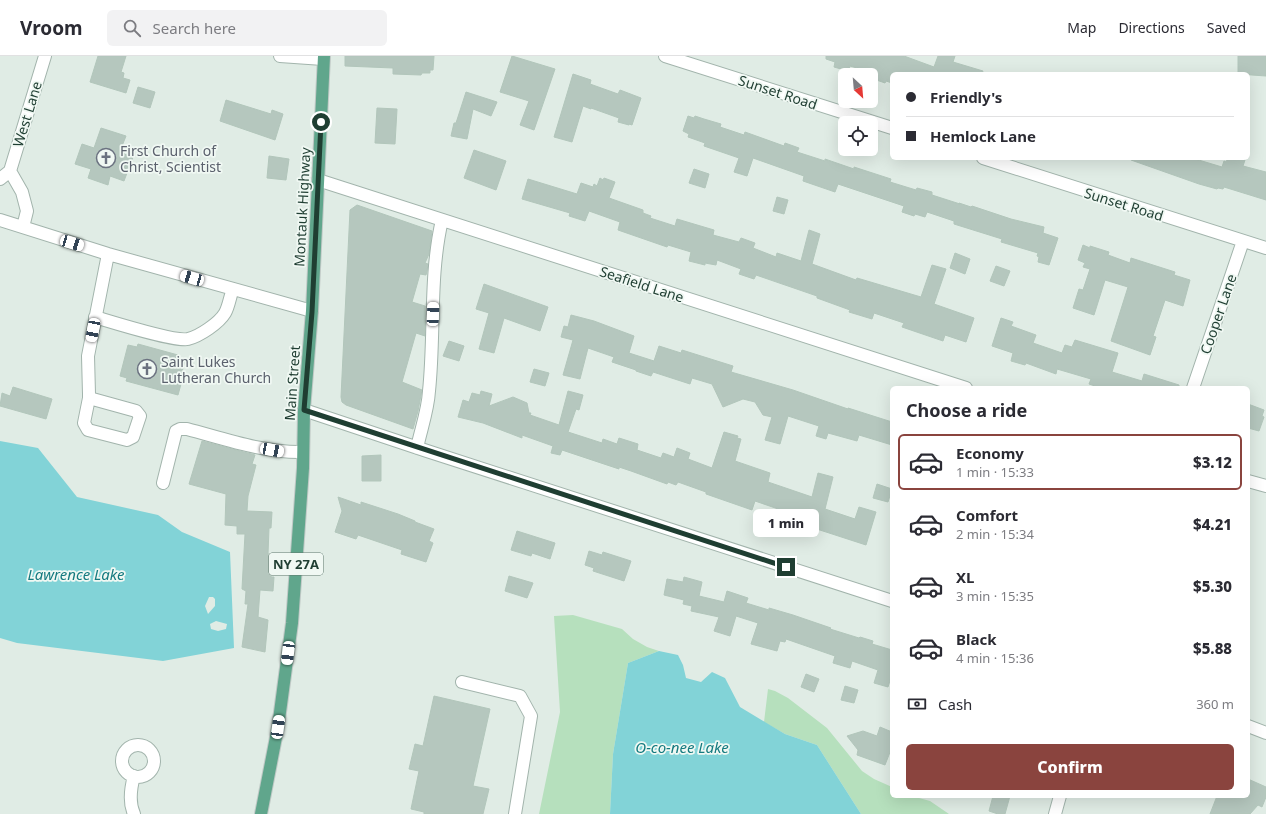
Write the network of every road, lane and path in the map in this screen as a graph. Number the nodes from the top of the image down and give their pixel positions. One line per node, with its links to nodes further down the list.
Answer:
1 (45, 56): 7 (street, West Lane)
2 (280, 56): 4 (street)
3 (665, 56): 5 (street, Sunset Road)
4 (323, 57): 9 (main road, Montauk Highway / NY 27A)
5 (890, 127)
6 (989, 160): 13 (street, Sunset Road)
7 (10, 171): 8 (street); 12 (street)
8 (0, 179)
9 (318, 180): 11 (street, Seafield Lane); 17 (main road, Montauk Highway / NY 27A)
10 (0, 220): 12 (street)
11 (442, 220): 19 (street, Seafield Lane); 23 (street)
12 (23, 227): 15 (street)
13 (1243, 241): 14 (street, Sunset Road); 20 (street, Cooper Lane)
14 (1266, 248)
15 (108, 254): 16 (street); 18 (street)
16 (233, 289): 17 (street); 18 (street)
17 (312, 312): 22 (main road, Main Street / NY 27A)
18 (95, 317): 21 (street)
19 (960, 386)
20 (1194, 386)
21 (89, 398): 21 (street)
22 (304, 410): 23 (street); 24 (main road, Main Street / NY 27A)
23 (417, 448): 28 (street)
24 (303, 452): 26 (street); 35 (main road, Main Street / NY 27A)
25 (1250, 481): 27 (street)
26 (163, 483)
27 (1266, 486)
28 (890, 600)
29 (462, 682): 36 (street)
30 (1250, 727): 31 (street)
31 (1266, 733)
32 (134, 776): 34 (street)
33 (1059, 798): 37 (street)
34 (134, 814)
35 (261, 814)
36 (515, 814)
37 (1055, 814)

